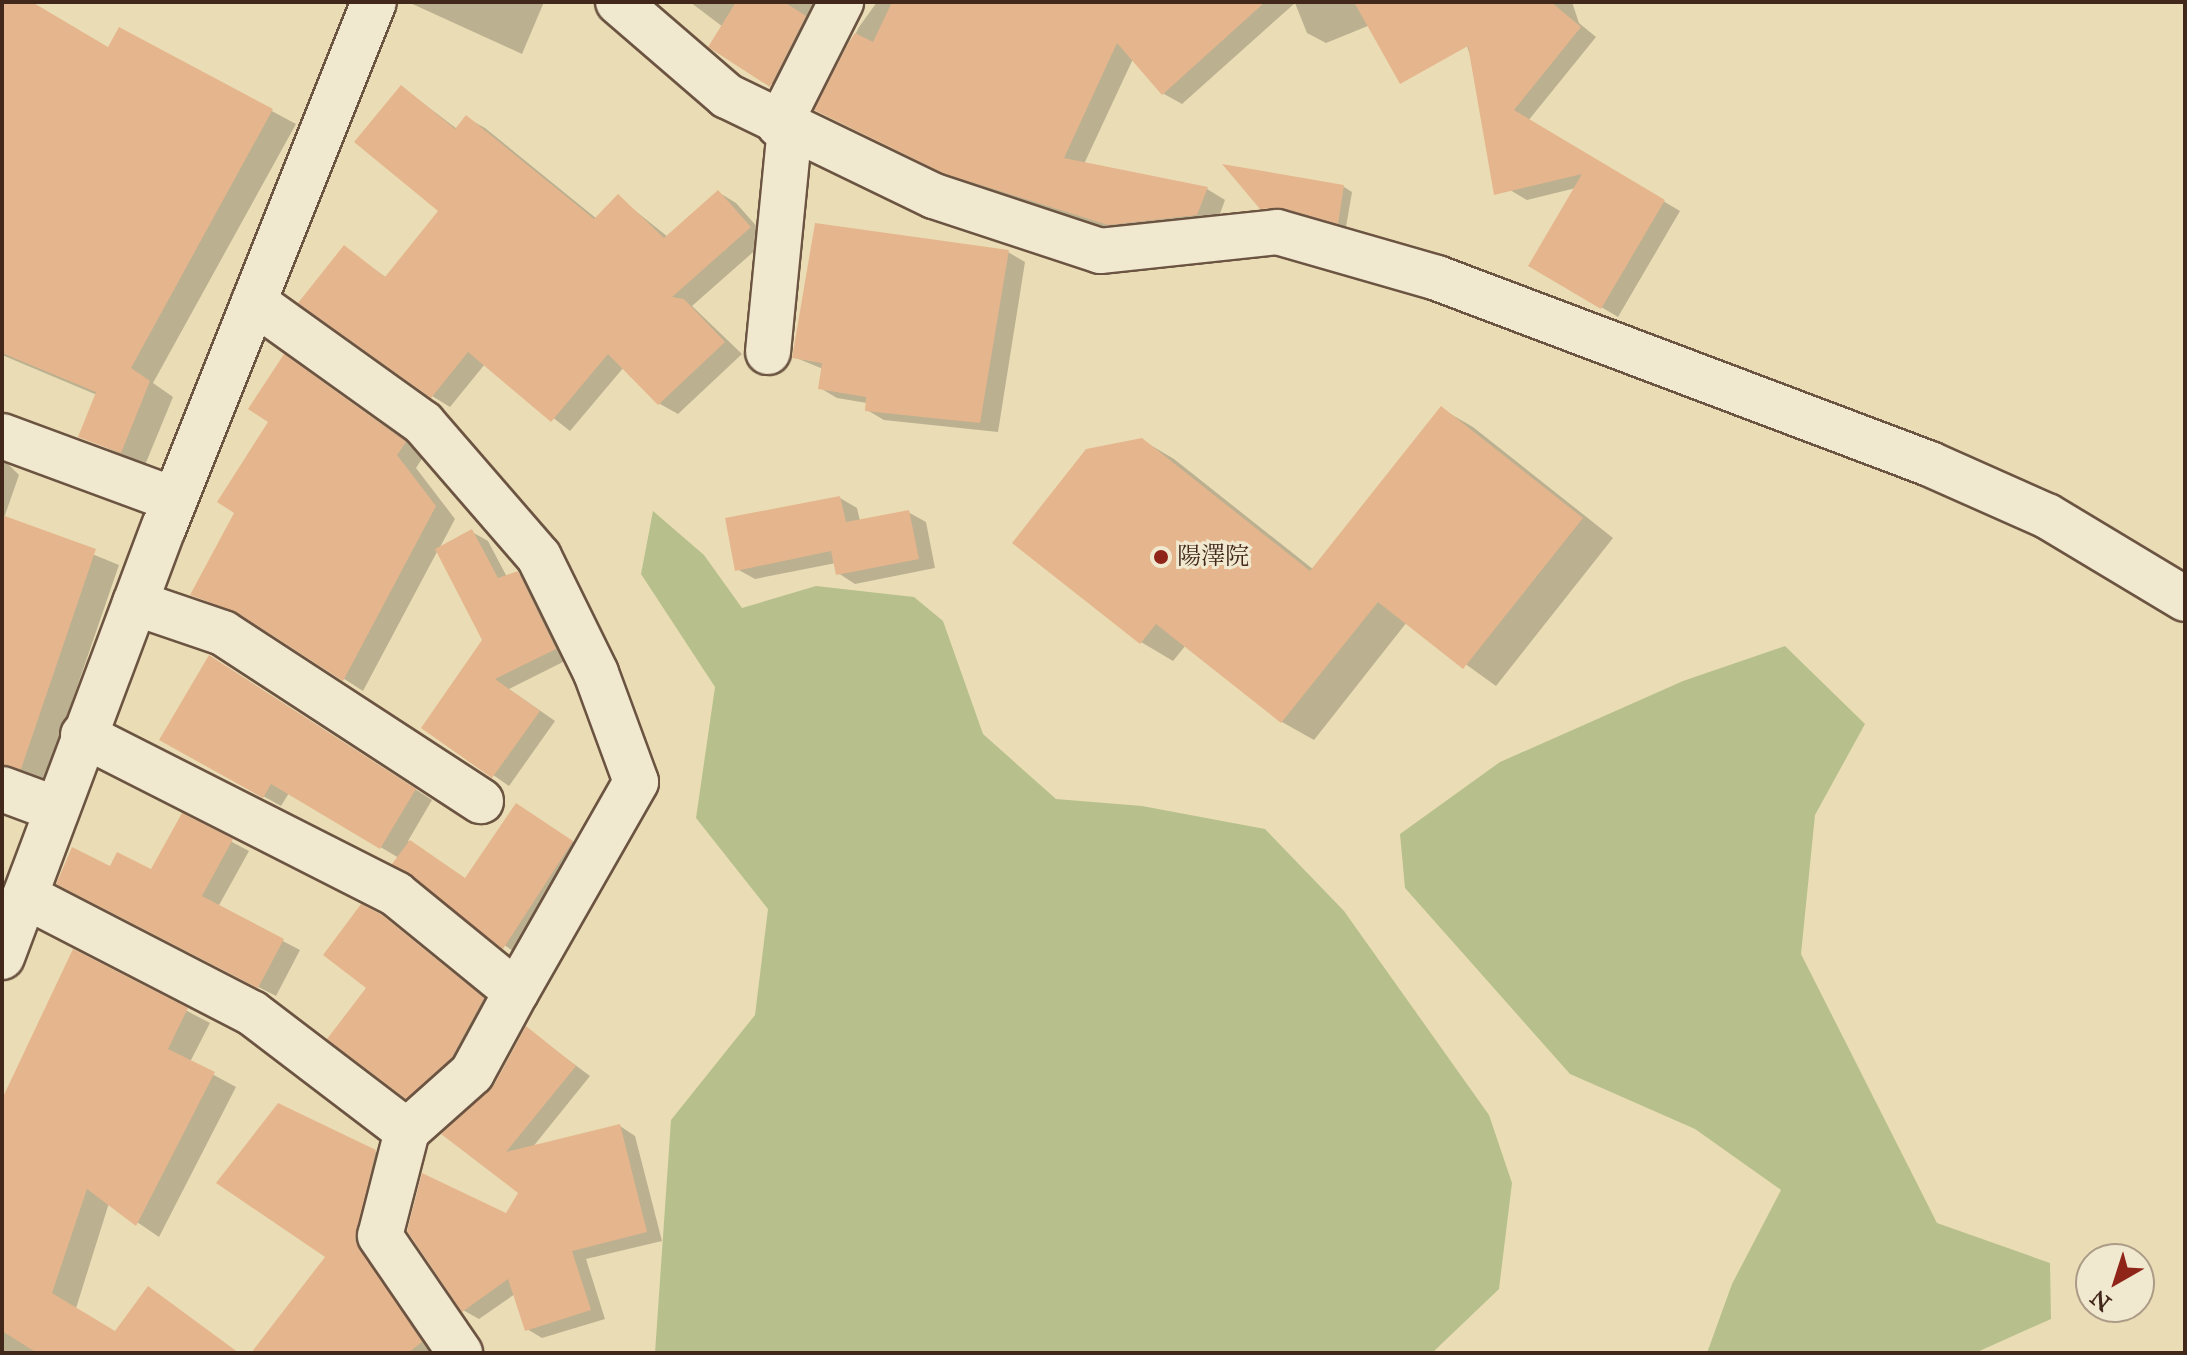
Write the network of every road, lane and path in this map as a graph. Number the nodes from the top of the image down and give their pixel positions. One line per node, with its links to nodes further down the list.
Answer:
1 (374, 2): 5 (street)
2 (618, 2): 4 (street)
3 (841, 2): 4 (street)
4 (784, 127): 6 (street); 9 (street)
5 (254, 302): 8 (street); 17 (street)
6 (768, 352)
7 (2, 436): 8 (street)
8 (175, 500): 10 (street)
9 (2185, 599)
10 (135, 603): 11 (street); 13 (street)
11 (83, 735): 14 (street); 17 (street)
12 (2, 789): 14 (street)
13 (481, 801)
14 (56, 809): 15 (street)
15 (25, 896): 16 (street); 18 (street)
16 (2, 957)
17 (516, 992): 18 (street)
18 (407, 1131): 19 (street)
19 (460, 1353)

